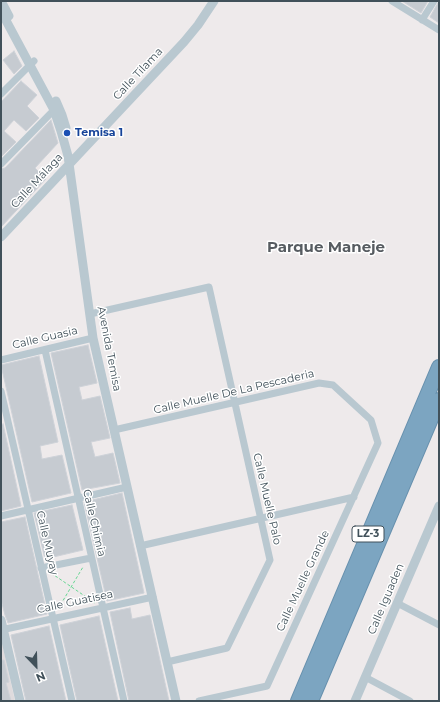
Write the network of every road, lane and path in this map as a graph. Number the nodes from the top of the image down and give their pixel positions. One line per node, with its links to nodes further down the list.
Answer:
1 (1, 1): 8 (street, Avenida Temisa)
2 (214, 1): 11 (street, Calle Tilama)
3 (434, 1): 6 (street)
4 (394, 2): 6 (street)
5 (1, 11): 8 (street, Avenida Temisa)
6 (422, 20): 7 (street)
7 (439, 30)
8 (32, 63): 9 (street); 10 (street, Avenida Temisa); 11 (street, Avenida Temisa)
9 (1, 94)
10 (54, 110): 11 (street, Avenida Temisa); 12 (street)
11 (72, 161): 13 (street, Calle Málaga); 14 (street, Avenida Temisa)
12 (1, 164)
13 (1, 237)
14 (90, 314): 15 (street, Avenida Temisa); 21 (street, Calle Muelle Palo)
15 (93, 338): 16 (street, Calle Guasia); 23 (street, Avenida Temisa)
16 (45, 350): 17 (street, Calle Guasia); 26 (street, Calle Chimia)
17 (1, 360)
18 (439, 367): 50 (highway, LZ-3)
19 (1, 391): 27 (street, Calle Muyay)
20 (439, 400): 51 (highway, LZ-3)
21 (234, 403): 22 (street, Calle Muelle De La Pescaderia); 23 (street, Calle Muelle De La Pescaderia); 30 (street, Calle Muelle Palo)
22 (371, 420): 25 (street, Calle Muelle Grande)
23 (114, 430): 24 (street, Avenida Temisa)
24 (127, 487): 26 (street); 31 (street, Avenida Temisa)
25 (354, 497): 30 (street); 49 (street, Calle Muelle Grande)
26 (77, 498): 27 (street); 32 (street, Calle Chimia)
27 (28, 510): 29 (street); 33 (street, Calle Muyay)
28 (438, 510): 37 (street, Calle Iguaden)
29 (1, 516)
30 (260, 519): 31 (street); 43 (street, Calle Muelle Palo)
31 (140, 546): 36 (street, Avenida Temisa)
32 (91, 558): 33 (street); 38 (street, Calle Chimia)
33 (44, 567): 35 (path); 39 (street, Calle Muyay)
34 (83, 567): 35 (path)
35 (71, 586): 38 (path); 39 (path)
36 (153, 597): 38 (street, Calle Guatisea); 43 (street, Avenida Temisa)
37 (397, 603): 41 (street); 44 (street, Calle Iguaden)
38 (100, 606): 39 (street, Calle Guatisea); 47 (street, Calle Chimia)
39 (55, 615): 42 (street, Calle Guatisea); 46 (street, Calle Muyay)
40 (1, 620): 42 (street)
41 (439, 625)
42 (2, 630): 45 (street)
43 (167, 662): 48 (street, Avenida Temisa)
44 (365, 677): 52 (street, Calle Iguaden); 53 (street)
45 (20, 701)
46 (72, 701)
47 (124, 701)
48 (176, 701)
49 (199, 701)
50 (298, 701)
51 (311, 701)
52 (355, 701)
53 (410, 701)

